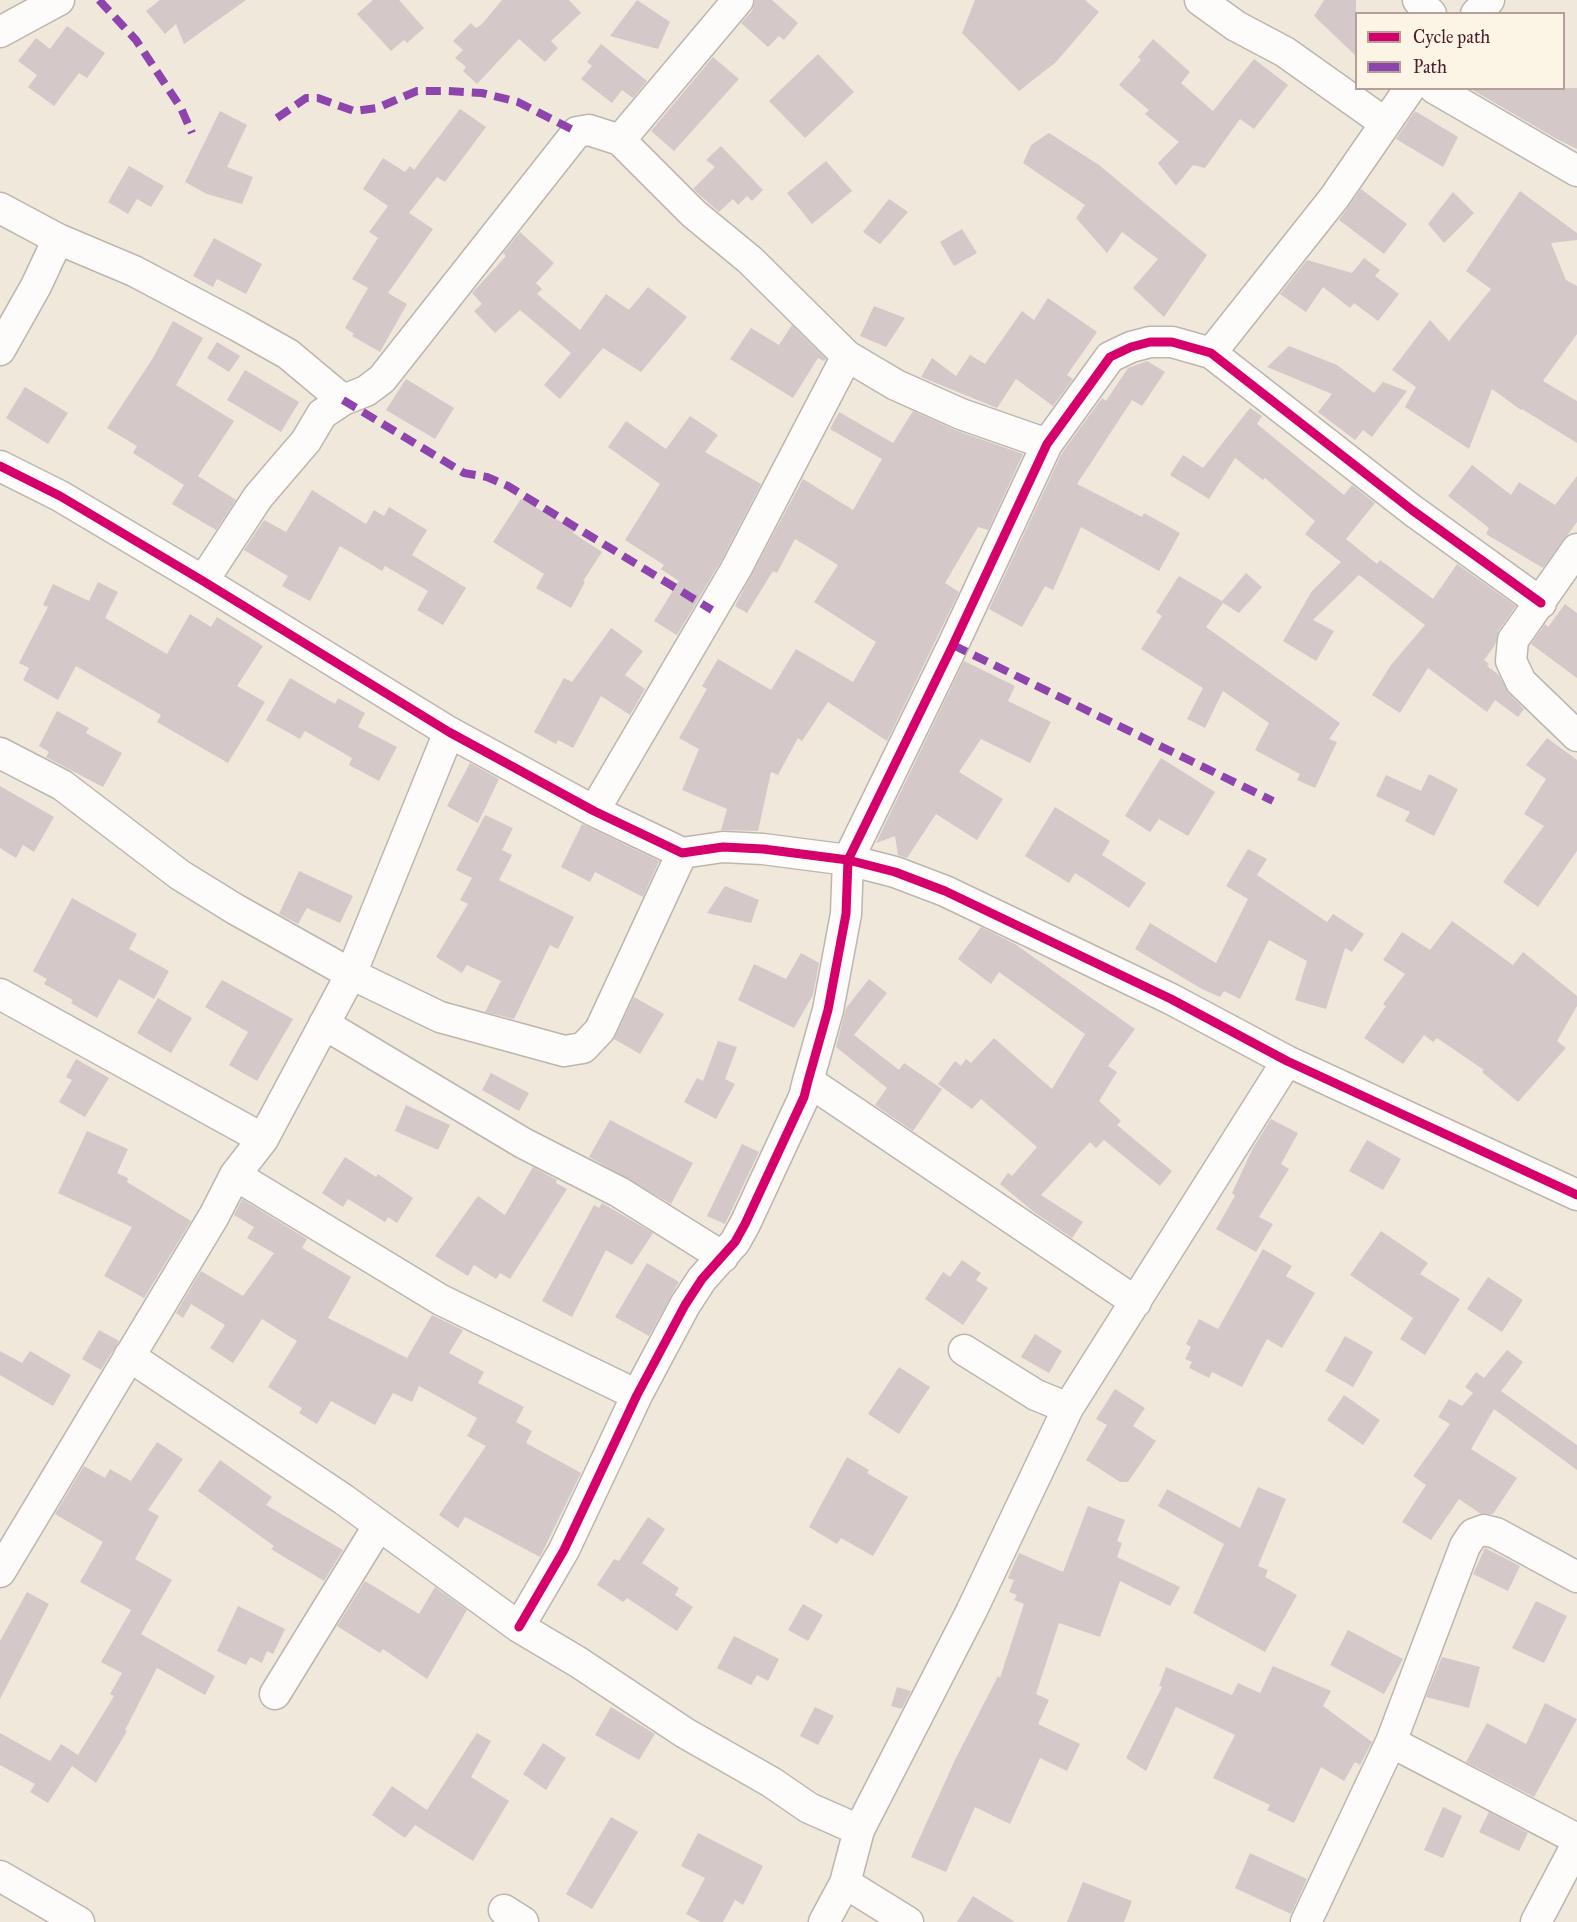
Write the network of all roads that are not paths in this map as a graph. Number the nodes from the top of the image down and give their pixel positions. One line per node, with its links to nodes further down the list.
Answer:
1 (59, 0): 8 (street)
2 (738, 0): 12 (street)
3 (1200, 0): 11 (street)
4 (1418, 0): 6 (street)
5 (1489, 0): 7 (street)
6 (1429, 12)
7 (1478, 12)
8 (0, 32)
9 (1409, 90): 11 (street)
10 (1437, 90): 13 (street)
11 (1385, 123): 17 (street)
12 (620, 140): 18 (street); 19 (street)
13 (1577, 171)
14 (0, 208): 15 (street)
15 (58, 239): 16 (street); 19 (street)
16 (0, 350)
17 (1211, 353): 20 (street); 24 (street)
18 (847, 356): 20 (street); 28 (street)
19 (343, 400): 23 (street)
20 (1047, 444): 30 (street)
21 (0, 466): 23 (street)
22 (1577, 549): 24 (street)
23 (203, 581): 25 (street)
24 (1541, 603): 26 (street)
25 (449, 732): 28 (street); 31 (street)
26 (1577, 736)
27 (0, 753): 31 (street)
28 (594, 811): 29 (street)
29 (682, 853): 30 (street); 31 (street)
30 (848, 860): 34 (street); 35 (street)
31 (351, 974): 33 (street)
32 (0, 994): 36 (street)
33 (324, 1024): 36 (street); 39 (street)
34 (1287, 1061): 38 (street); 40 (street)
35 (808, 1081): 39 (street); 40 (street)
36 (263, 1139): 37 (street)
37 (234, 1175): 42 (street); 43 (street)
38 (1577, 1195)
39 (723, 1257): 43 (street)
40 (1136, 1302): 44 (street)
41 (964, 1350): 44 (street)
42 (129, 1356): 45 (street); 46 (street)
43 (637, 1395): 48 (street)
44 (1068, 1408): 51 (street)
45 (379, 1525): 48 (street); 49 (street)
46 (0, 1572)
47 (1577, 1576): 50 (street)
48 (519, 1627): 51 (street)
49 (275, 1694)
50 (1391, 1742): 52 (street); 59 (street)
51 (859, 1830): 55 (street)
52 (1577, 1839)
53 (1577, 1844): 60 (street)
54 (0, 1876): 56 (street)
55 (845, 1883): 57 (street); 58 (street)
56 (79, 1922)
57 (824, 1922)
58 (908, 1922)
59 (1306, 1922)
60 (1536, 1922)

